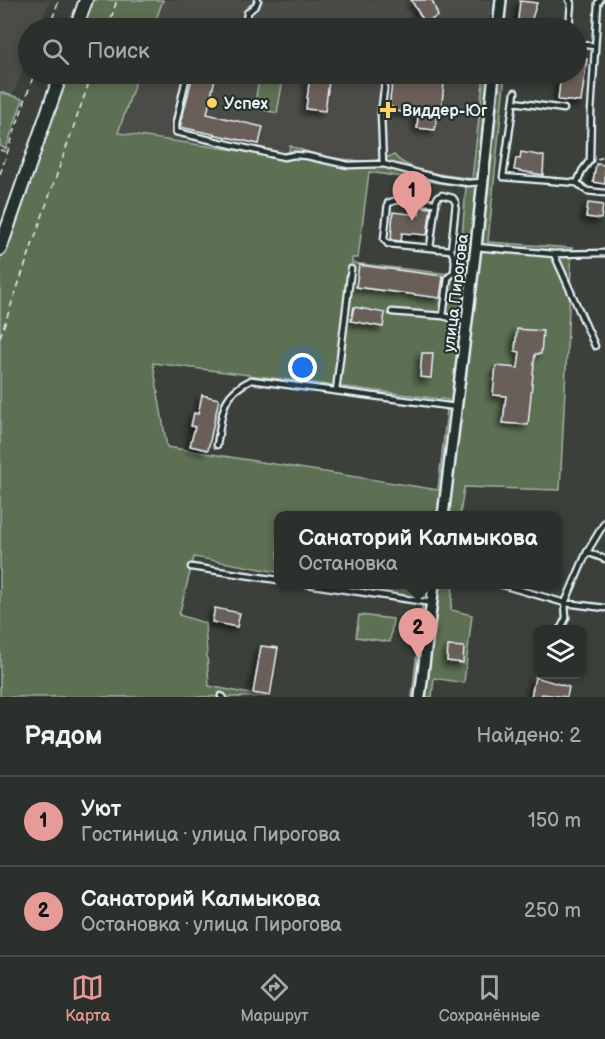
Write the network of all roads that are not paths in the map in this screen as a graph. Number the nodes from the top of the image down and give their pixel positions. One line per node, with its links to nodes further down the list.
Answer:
1 (86, 0): 6 (main road)
2 (258, 0): 7 (lane)
3 (501, 0): 8 (street)
4 (569, 0): 9 (lane)
5 (600, 0): 11 (lane)
6 (80, 18)
7 (246, 18)
8 (499, 18)
9 (570, 18)
10 (587, 45): 11 (lane)
11 (595, 46): 21 (lane)
12 (58, 84): 26 (main road)
13 (185, 84): 19 (lane)
14 (385, 84): 19 (lane)
15 (493, 84): 20 (street, улица Пирогова)
16 (515, 92): 17 (lane)
17 (514, 102): 18 (lane); 21 (lane)
18 (564, 109)
19 (383, 164): 20 (lane)
20 (483, 182): 24 (street, улица Пирогова)
21 (577, 183): 22 (lane)
22 (605, 193)
23 (436, 203): 25 (lane); 25 (lane); 27 (lane)
24 (476, 247): 29 (lane); 33 (street, улица Пирогова)
25 (430, 248): 27 (lane)
26 (0, 249)
27 (451, 250): 32 (lane)
28 (605, 253): 29 (lane)
29 (554, 254): 34 (lane)
30 (351, 269): 35 (lane)
31 (392, 312): 32 (lane)
32 (443, 316): 33 (lane)
33 (466, 322): 36 (street, улица Пирогова)
34 (595, 346)
35 (336, 392): 36 (lane); 37 (lane)
36 (456, 407): 38 (street, улица Пирогова)
37 (217, 446)
38 (444, 511)
39 (605, 522): 40 (lane)
40 (587, 552): 41 (lane); 48 (lane)
41 (605, 559)
42 (191, 567): 43 (lane)
43 (274, 579)
44 (335, 589): 47 (lane)
45 (434, 589): 47 (street)
46 (514, 589): 48 (lane)
47 (432, 603): 51 (street)
48 (565, 603): 49 (lane); 50 (lane)
49 (605, 608)
50 (562, 625)
51 (420, 697)

